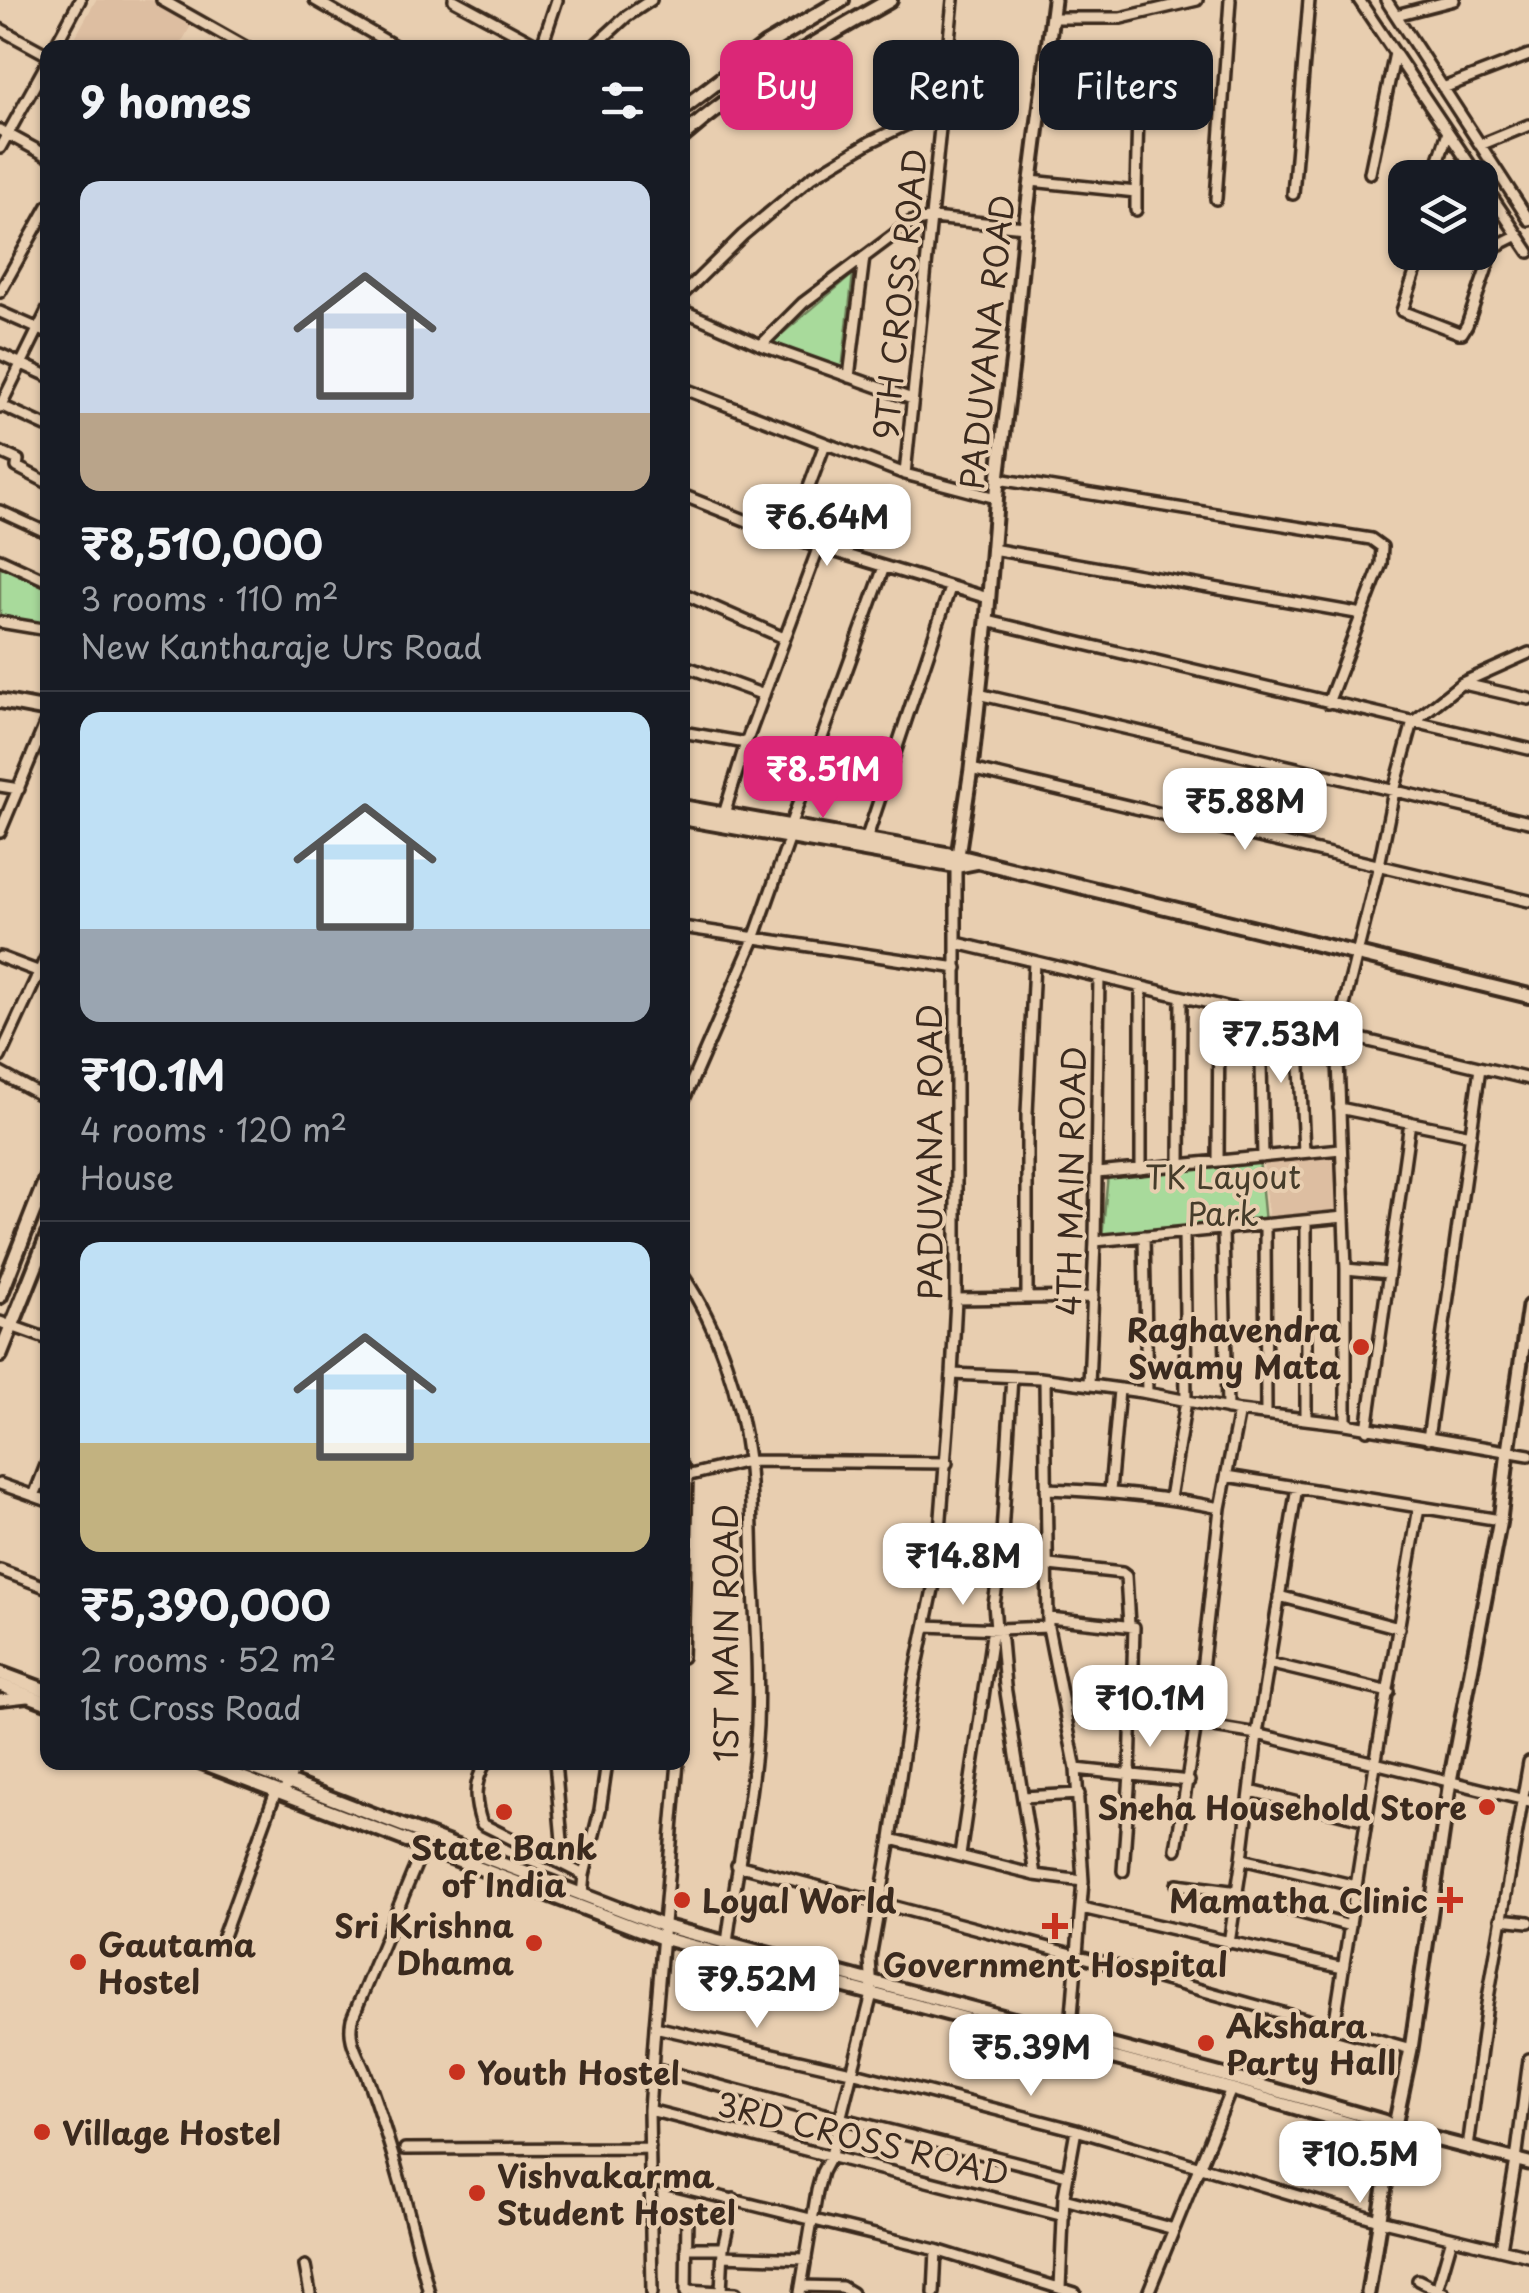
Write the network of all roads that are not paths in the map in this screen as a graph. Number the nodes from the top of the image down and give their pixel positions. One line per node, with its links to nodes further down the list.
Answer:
1 (80, 0): 24 (street)
2 (162, 0): 18 (street)
3 (316, 0): 26 (street)
4 (557, 0): 28 (street)
5 (632, 0): 21 (street)
6 (651, 0): 21 (street)
7 (842, 0): 19 (main road)
8 (890, 0): 38 (main road)
9 (953, 0): 30 (street, 9TH CROSS ROAD)
10 (1054, 0): 22 (street, PADUVANA ROAD)
11 (1198, 0): 22 (street)
12 (1230, 0): 53 (street)
13 (1309, 0): 52 (street)
14 (1359, 0): 32 (street)
15 (1386, 0): 20 (street)
16 (1454, 0): 20 (street)
17 (461, 2): 27 (street)
18 (181, 5): 25 (street)
19 (818, 6): 36 (main road)
20 (1396, 15): 35 (street)
21 (627, 16): 29 (street)
22 (1052, 18): 50 (street, PADUVANA ROAD)
23 (0, 30): 31 (street)
24 (58, 40)
25 (235, 40)
26 (384, 40)
27 (529, 40)
28 (544, 40)
29 (601, 40)
30 (950, 40)
31 (40, 53)
32 (1395, 53): 43 (street); 49 (street)
33 (1529, 55): 35 (street)
34 (40, 71): 42 (street)
35 (1443, 88): 44 (street)
36 (690, 103)
37 (1529, 124): 44 (street)
38 (690, 130)
39 (895, 130): 66 (street)
40 (941, 130): 56 (street, 9TH CROSS ROAD)
41 (1137, 130): 51 (street)
42 (4, 132): 45 (street); 46 (street)
43 (1448, 132): 47 (street); 48 (street)
44 (1480, 144): 58 (street)
45 (0, 148)
46 (40, 152)
47 (1439, 160)
48 (1467, 160)
49 (1370, 173)
50 (1031, 181): 51 (street); 59 (street, PADUVANA ROAD)
51 (1136, 192): 55 (street)
52 (1293, 194)
53 (1216, 199)
54 (1498, 206): 60 (street)
55 (1136, 210)
56 (932, 218): 59 (street); 63 (street); 78 (street, 9TH CROSS ROAD)
57 (40, 220): 67 (street)
58 (1529, 220)
59 (1025, 227): 84 (street, PADUVANA ROAD)
60 (1518, 235): 61 (street); 62 (street)
61 (1498, 245)
62 (1529, 252)
63 (864, 257): 72 (street); 76 (street)
64 (1416, 270): 65 (street)
65 (1486, 270)
66 (690, 287)
67 (0, 292)
68 (0, 312): 70 (street)
69 (690, 314): 72 (street)
70 (40, 330)
71 (40, 334): 74 (street)
72 (760, 345): 76 (street)
73 (0, 354): 74 (street)
74 (20, 364): 75 (street); 79 (street)
75 (40, 373)
76 (849, 377): 78 (street)
77 (690, 391): 81 (street)
78 (912, 399): 83 (street, 9TH CROSS ROAD)
79 (0, 406): 80 (street)
80 (40, 424)
81 (825, 444): 83 (street); 90 (street)
82 (0, 452): 85 (street)
83 (906, 474): 87 (street)
84 (998, 478): 87 (street, PADUVANA ROAD); 99 (street)
85 (40, 479)
86 (690, 498): 90 (street)
87 (996, 498): 92 (street, PADUVANA ROAD)
88 (0, 510): 89 (street)
89 (40, 530)
90 (790, 538): 91 (street)
91 (819, 546): 94 (street); 103 (street)
92 (992, 549): 98 (street, PADUVANA ROAD); 99 (street)
93 (0, 559): 95 (street)
94 (884, 568): 96 (street); 126 (street)
95 (40, 577)
96 (950, 588): 98 (street); 128 (street)
97 (690, 597): 103 (street)
98 (988, 598): 100 (street, PADUVANA ROAD)
99 (1362, 614): 111 (street)
100 (987, 621): 107 (street, PADUVANA ROAD); 111 (street)
101 (0, 622): 102 (street)
102 (40, 629)
103 (784, 638): 108 (street)
104 (1529, 654): 106 (street)
105 (690, 668): 108 (street)
106 (1462, 684): 109 (street); 113 (street)
107 (978, 694): 118 (street, PADUVANA ROAD); 121 (street)
108 (764, 695): 116 (street)
109 (1529, 699)
110 (0, 700): 112 (main road)
111 (1328, 702): 113 (street)
112 (40, 711)
113 (1413, 722): 117 (street); 121 (street)
114 (690, 733): 116 (street)
115 (40, 734): 120 (street)
116 (746, 743): 123 (street)
117 (1529, 749)
118 (971, 769): 129 (street, PADUVANA ROAD); 130 (street)
119 (0, 786): 120 (street)
120 (19, 789): 127 (street)
121 (1394, 791): 125 (street); 130 (street)
122 (690, 809): 123 (main road)
123 (724, 814): 126 (main road)
124 (690, 819): 126 (main road)
125 (1529, 822)
126 (790, 831): 128 (main road); 129 (main road); 133 (street)
127 (0, 832)
128 (866, 840): 129 (main road)
129 (957, 861): 134 (street, PADUVANA ROAD); 135 (main road)
130 (1379, 865): 131 (street); 135 (street)
131 (1529, 901)
132 (690, 928): 133 (street)
133 (754, 939): 138 (street); 153 (street)
134 (957, 943): 137 (street); 138 (street, PADUVANA ROAD)
135 (1356, 954): 143 (main road); 148 (street)
136 (0, 957): 139 (street)
137 (1034, 962): 140 (street); 179 (street)
138 (957, 968): 180 (street, PADUVANA ROAD)
139 (40, 972)
140 (1099, 977): 142 (street); 164 (street, 4TH MAIN ROAD)
141 (40, 982): 149 (street)
142 (1141, 987): 144 (street); 163 (street)
143 (1529, 996)
144 (1181, 997): 145 (street); 162 (street)
145 (1219, 1006): 146 (street); 161 (street)
146 (1260, 1016): 147 (street); 160 (street)
147 (1298, 1025): 148 (street); 159 (street)
148 (1336, 1034): 150 (street); 155 (street)
149 (0, 1058)
150 (1480, 1068): 152 (street); 157 (street)
151 (0, 1074): 154 (street)
152 (1529, 1080)
153 (690, 1086)
154 (40, 1094)
155 (1339, 1108): 156 (street); 158 (street)
156 (1410, 1122): 157 (street); 175 (street)
157 (1470, 1135): 198 (street)
158 (1341, 1149): 159 (street); 166 (street)
159 (1304, 1152): 160 (street)
160 (1262, 1157): 161 (street)
161 (1218, 1161): 162 (street)
162 (1180, 1165): 163 (street)
163 (1141, 1169): 164 (street)
164 (1097, 1173): 172 (street, 4TH MAIN ROAD)
165 (40, 1194): 177 (main road)
166 (1344, 1217): 167 (street); 174 (street)
167 (1306, 1220): 168 (street); 195 (street)
168 (1265, 1225): 169 (street); 194 (street)
169 (1224, 1229): 170 (street); 192 (street)
170 (1184, 1233): 171 (street); 191 (street)
171 (1144, 1236): 172 (street); 190 (street)
172 (1096, 1241): 178 (street, 4TH MAIN ROAD)
173 (40, 1253): 182 (main road)
174 (1346, 1269): 175 (street); 196 (street)
175 (1389, 1273): 197 (street)
176 (690, 1290): 201 (street, 1ST MAIN ROAD)
177 (0, 1296)
178 (1093, 1296): 179 (street); 188 (street, 4TH MAIN ROAD)
179 (1027, 1297): 180 (street)
180 (956, 1298): 185 (street, PADUVANA ROAD)
181 (1529, 1306): 199 (street)
182 (6, 1324): 183 (street); 184 (main road)
183 (40, 1336)
184 (0, 1355)
185 (952, 1374): 186 (street); 202 (street, PADUVANA ROAD)
186 (1012, 1377): 187 (street); 223 (street)
187 (1045, 1380): 188 (street); 208 (street)
188 (1089, 1385): 189 (street)
189 (1119, 1390): 190 (street); 209 (street)
190 (1148, 1393): 191 (street)
191 (1186, 1401): 192 (street); 212 (street)
192 (1227, 1408): 193 (street)
193 (1239, 1411): 194 (street); 204 (street)
194 (1266, 1414): 195 (street)
195 (1306, 1419): 196 (street)
196 (1346, 1424): 197 (street)
197 (1368, 1430): 198 (street)
198 (1428, 1439): 199 (street)
199 (1508, 1451): 200 (street); 215 (street)
200 (1529, 1454)
201 (748, 1461): 202 (street); 203 (street); 260 (street, 1ST MAIN ROAD)
202 (946, 1462): 222 (street, PADUVANA ROAD)
203 (690, 1472)
204 (1227, 1476): 207 (street); 214 (street)
205 (40, 1481): 210 (street)
206 (0, 1484): 210 (street)
207 (1297, 1487): 213 (street); 219 (street)
208 (1046, 1488): 209 (street); 216 (street)
209 (1110, 1491): 212 (street)
210 (34, 1496): 211 (street)
211 (40, 1498)
212 (1170, 1498): 214 (street)
213 (1419, 1507): 215 (street); 224 (street)
214 (1220, 1508): 233 (street)
215 (1500, 1520): 247 (street)
216 (1049, 1565): 220 (street); 221 (street)
217 (0, 1570): 218 (street)
218 (40, 1585)
219 (1279, 1596): 224 (street); 225 (street)
220 (1048, 1622): 221 (street); 223 (street); 237 (street)
221 (1128, 1625): 245 (street)
222 (926, 1626): 223 (street); 254 (street, PADUVANA ROAD)
223 (996, 1628): 251 (street); 257 (street)
224 (1399, 1628): 229 (street)
225 (1268, 1663): 229 (street); 234 (street)
226 (0, 1673): 228 (street)
227 (0, 1685): 230 (street)
228 (40, 1688)
229 (1389, 1692): 236 (street)
230 (30, 1696): 231 (street); 232 (street)
231 (0, 1700)
232 (40, 1700)
233 (1196, 1724): 234 (street); 246 (street)
234 (1257, 1734): 236 (street); 249 (street)
235 (1529, 1762): 252 (street)
236 (1375, 1765): 247 (street); 253 (street)
237 (1076, 1769): 245 (street); 250 (street)
238 (225, 1770): 248 (street)
239 (250, 1770): 248 (street)
240 (293, 1770): 248 (street)
241 (481, 1770): 259 (street)
242 (556, 1770): 259 (street)
243 (605, 1770): 262 (street)
244 (677, 1770): 275 (street)
245 (1130, 1774): 246 (street); 261 (street)
246 (1189, 1781): 256 (street)
247 (1450, 1781): 252 (street); 285 (street)
248 (282, 1789): 255 (street); 268 (street); 276 (street)
249 (1251, 1791): 253 (street); 258 (street)
250 (1079, 1794): 251 (street); 264 (street)
251 (1023, 1798): 263 (street)
252 (1526, 1800): 272 (street)
253 (1366, 1820): 266 (street)
254 (891, 1840): 257 (street); 269 (street, PADUVANA ROAD)
255 (423, 1848): 275 (street); 324 (street)
256 (1176, 1849)
257 (960, 1855): 263 (street)
258 (1242, 1859): 266 (street); 267 (street)
259 (564, 1864): 262 (street)
260 (737, 1865): 269 (street); 278 (street, 1ST MAIN ROAD)
261 (1123, 1871)
262 (584, 1875): 268 (street)
263 (1035, 1875): 264 (street)
264 (1083, 1881): 271 (street)
265 (1178, 1884): 267 (street)
266 (1356, 1886): 274 (street)
267 (1238, 1892): 277 (street)
268 (582, 1895): 275 (street)
269 (880, 1904): 279 (street); 281 (street, PADUVANA ROAD)
270 (1276, 1906): 274 (street)
271 (1082, 1908): 277 (street); 279 (street)
272 (1501, 1918): 273 (street); 295 (street)
273 (1529, 1922)
274 (1350, 1926): 280 (street)
275 (663, 1932): 278 (street); 281 (street); 282 (street)
276 (222, 1939)
277 (1229, 1943): 280 (street)
278 (726, 1944): 281 (street)
279 (1076, 1955): 283 (street); 284 (street)
280 (1343, 1968): 283 (street)
281 (871, 1989): 284 (street); 288 (street, PADUVANA ROAD)
282 (654, 2027): 287 (street); 288 (street)
283 (1334, 2027): 285 (street)
284 (1070, 2041): 289 (street); 293 (street)
285 (1411, 2049): 293 (street)
286 (1529, 2060): 298 (street)
287 (653, 2068): 290 (street); 291 (street)
288 (851, 2072): 291 (street, PADUVANA ROAD); 292 (street)
289 (1232, 2089): 293 (street); 299 (street)
290 (650, 2110): 294 (street); 297 (street, 3RD CROSS ROAD)
291 (840, 2118): 297 (street, PADUVANA ROAD); 300 (street)
292 (1076, 2130): 299 (street); 300 (street)
293 (1397, 2130): 295 (street); 307 (street)
294 (650, 2148): 296 (street); 301 (street)
295 (1468, 2148): 298 (street)
296 (406, 2149)
297 (831, 2155): 305 (street, 3RD CROSS ROAD); 306 (street, PADUVANA ROAD)
298 (1523, 2161): 311 (street)
299 (1200, 2167): 307 (street); 308 (street)
300 (1068, 2174): 303 (street)
301 (652, 2180): 302 (street); 325 (street)
302 (734, 2198): 306 (street); 313 (street)
303 (1064, 2199): 305 (street); 308 (street)
304 (687, 2211): 310 (street)
305 (1064, 2216): 318 (street)
306 (814, 2219): 312 (street); 315 (street, PADUVANA ROAD)
307 (1379, 2220): 309 (street); 331 (street)
308 (1174, 2229): 330 (street)
309 (1452, 2238): 311 (street); 320 (street)
310 (686, 2248): 313 (street); 321 (street)
311 (1501, 2249): 314 (street)
312 (936, 2250): 318 (street); 328 (street)
313 (723, 2252): 315 (street); 322 (street)
314 (1529, 2256)
315 (806, 2259): 319 (street, PADUVANA ROAD)
316 (305, 2266): 323 (street)
317 (1418, 2280): 320 (street)
318 (1060, 2288): 329 (street)
319 (800, 2290): 327 (street)
320 (1440, 2291)
321 (686, 2292): 322 (street)
322 (722, 2292): 326 (street)
323 (310, 2293)
324 (430, 2293)
325 (652, 2293)
326 (736, 2293)
327 (852, 2293)
328 (934, 2293)
329 (1074, 2293)
330 (1148, 2293)
331 (1368, 2293)

